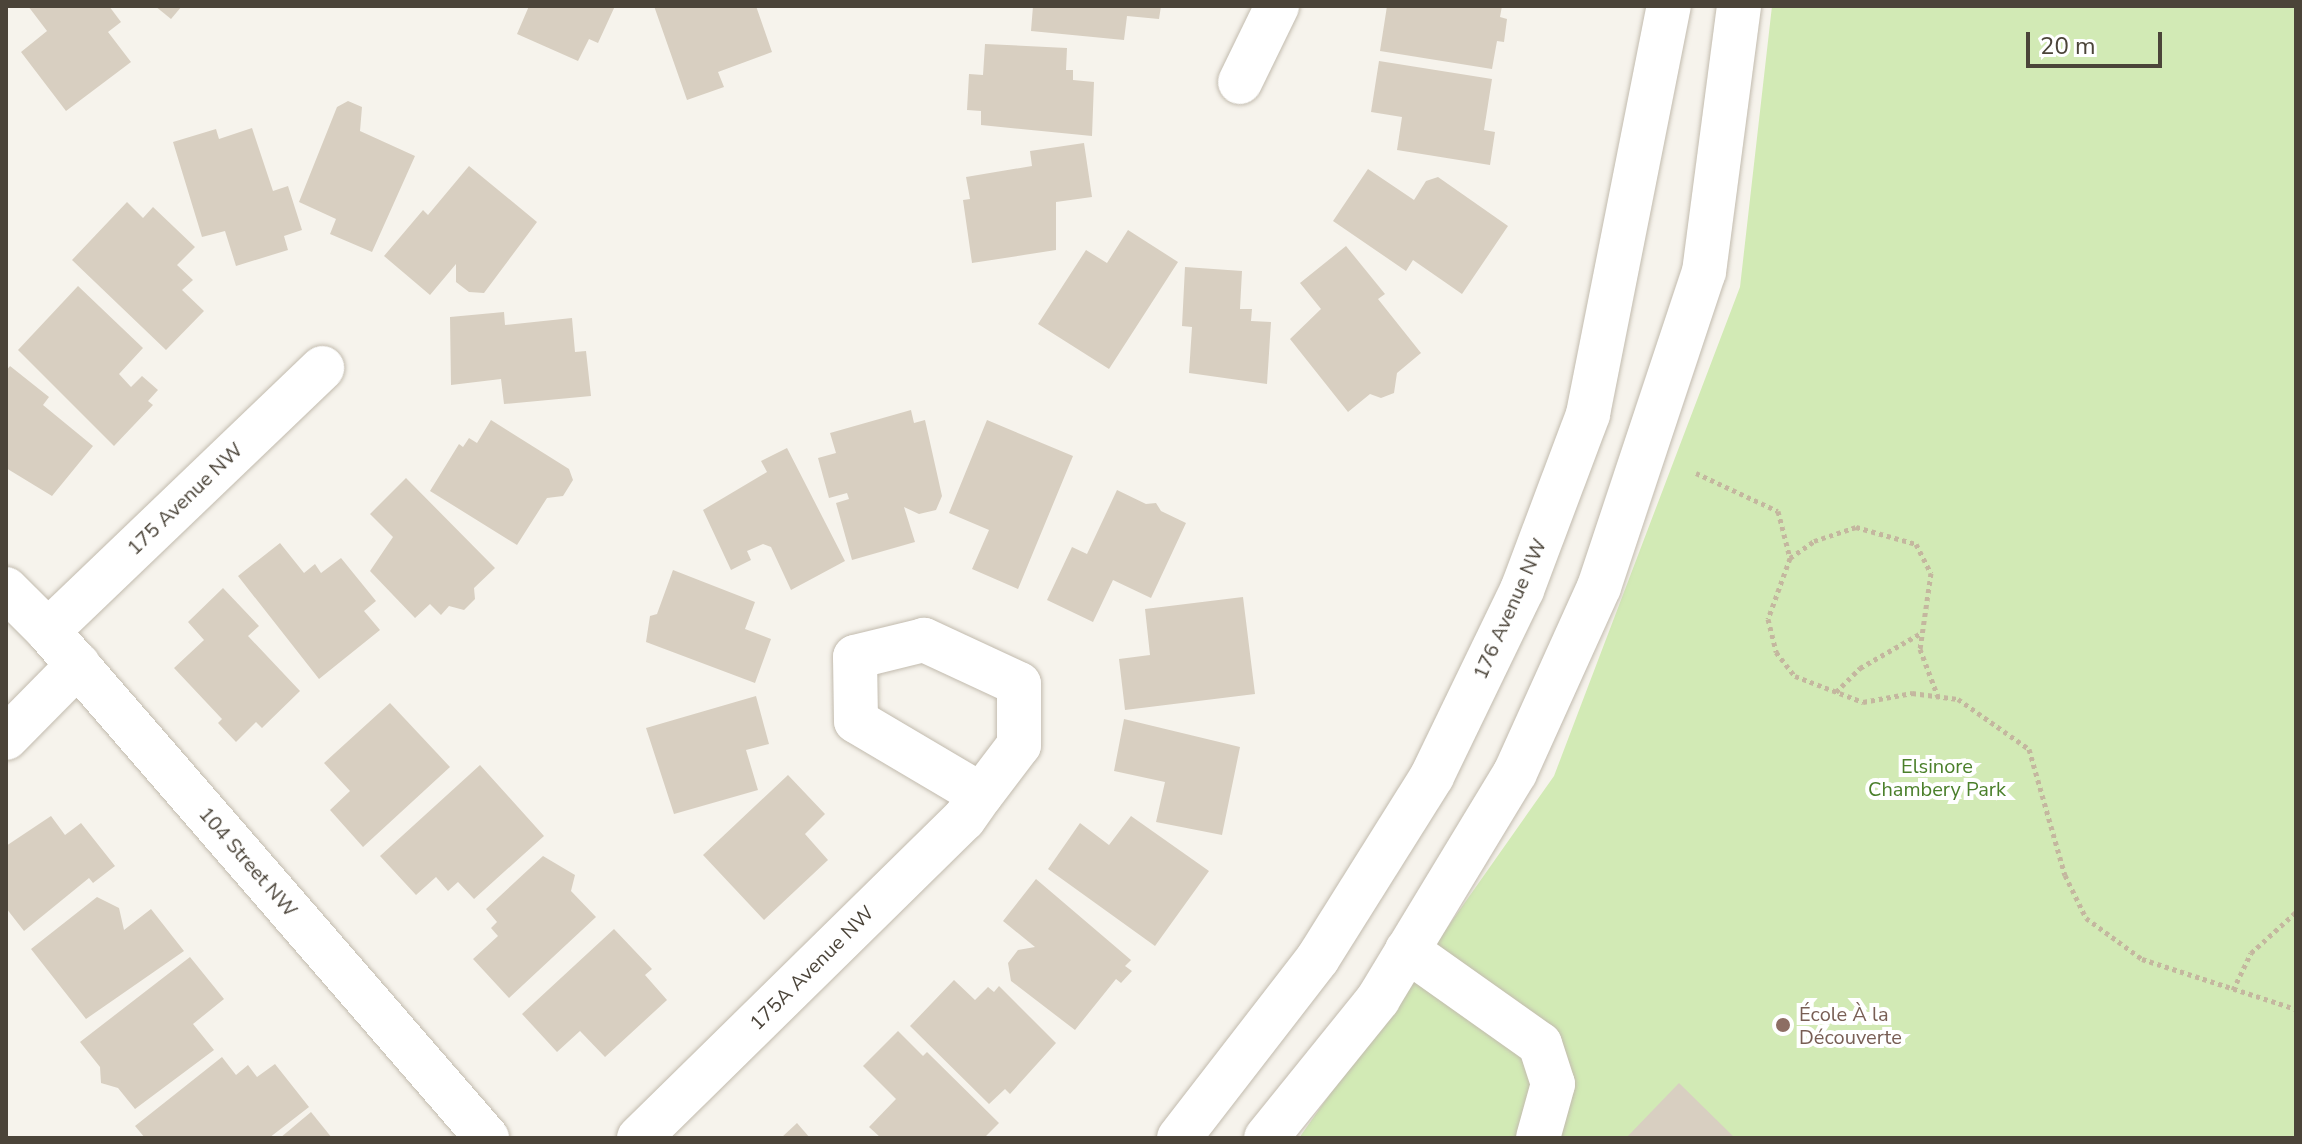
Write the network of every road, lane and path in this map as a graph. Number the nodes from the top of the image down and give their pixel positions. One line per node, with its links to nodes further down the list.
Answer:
1 (1277, 6): 4 (street)
2 (1669, 6): 21 (street, 176 Avenue NW)
3 (1739, 6): 16 (street)
4 (1240, 82)
5 (322, 368): 8 (street, 175 Avenue NW)
6 (1696, 473): 7 (path)
7 (1790, 558): 9 (path); 11 (path)
8 (22, 616): 10 (street, 104 Street NW)
9 (1922, 633): 11 (path); 12 (path)
10 (78, 665): 13 (street); 19 (street, 104 Street NW)
11 (1836, 692): 12 (path)
12 (1938, 697): 17 (path)
13 (6, 738)
14 (981, 795): 20 (street, 175A Avenue NW)
15 (2296, 912): 17 (path)
16 (1407, 950): 22 (street); 23 (street)
17 (2233, 990): 18 (path)
18 (2296, 1009)
19 (487, 1138)
20 (639, 1138)
21 (1179, 1138)
22 (1266, 1138)
23 (1538, 1138)

